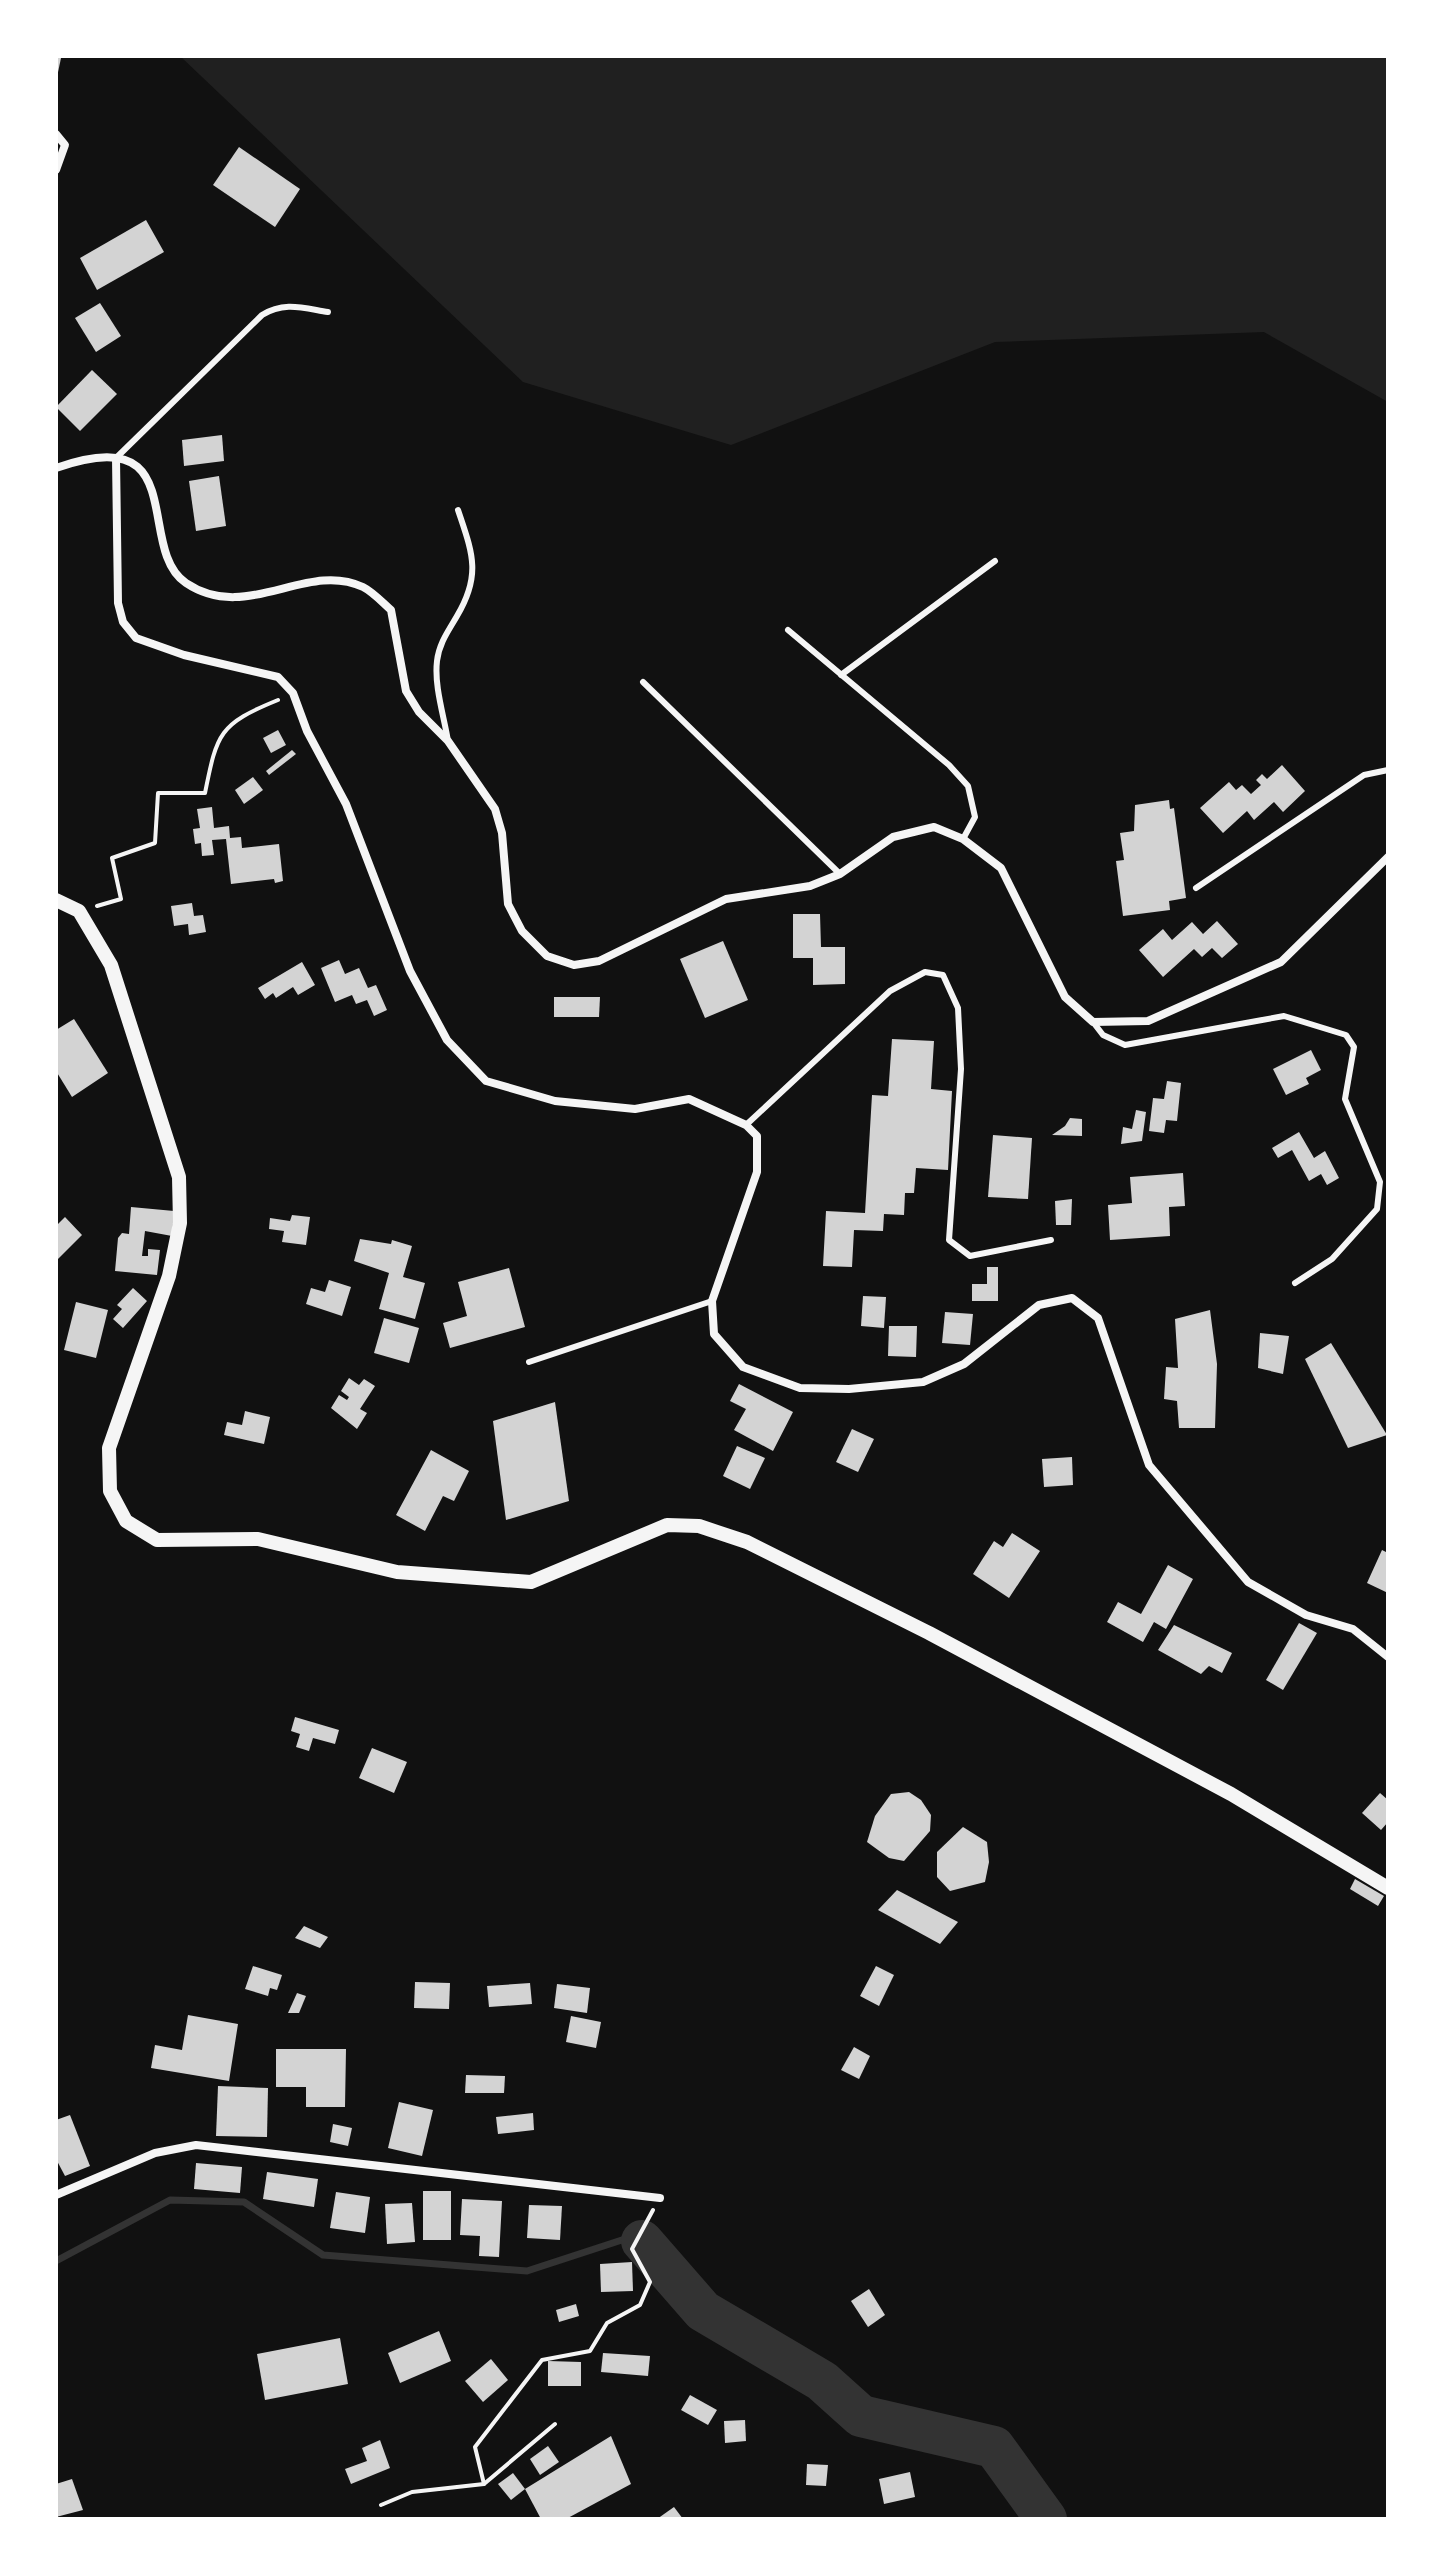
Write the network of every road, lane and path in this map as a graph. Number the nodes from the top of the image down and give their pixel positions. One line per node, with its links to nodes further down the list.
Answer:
1 (56, 134): 2 (street)
2 (56, 170)
3 (328, 312): 4 (lane)
4 (116, 458): 5 (street); 11 (street); 12 (street)
5 (56, 468)
6 (458, 510): 12 (lane)
7 (995, 561): 9 (lane)
8 (788, 630): 9 (lane)
9 (841, 675): 14 (lane)
10 (643, 682): 16 (lane)
11 (293, 693): 19 (path); 21 (street)
12 (448, 741): 16 (street)
13 (1388, 770): 17 (lane)
14 (963, 839): 16 (street); 20 (street)
15 (1388, 857): 20 (street)
16 (840, 874)
17 (1196, 888)
18 (56, 900): 19 (street)
19 (79, 911): 27 (street)
20 (1093, 1022): 23 (lane)
21 (746, 1125): 22 (lane); 24 (street)
22 (1051, 1240)
23 (1295, 1283)
24 (712, 1301): 25 (lane); 26 (street)
25 (529, 1362)
26 (1388, 1657)
27 (1388, 1888)
28 (56, 2195): 29 (street)
29 (660, 2198): 31 (path)
30 (555, 2424): 31 (path)
31 (484, 2484): 32 (path)
32 (381, 2505)

